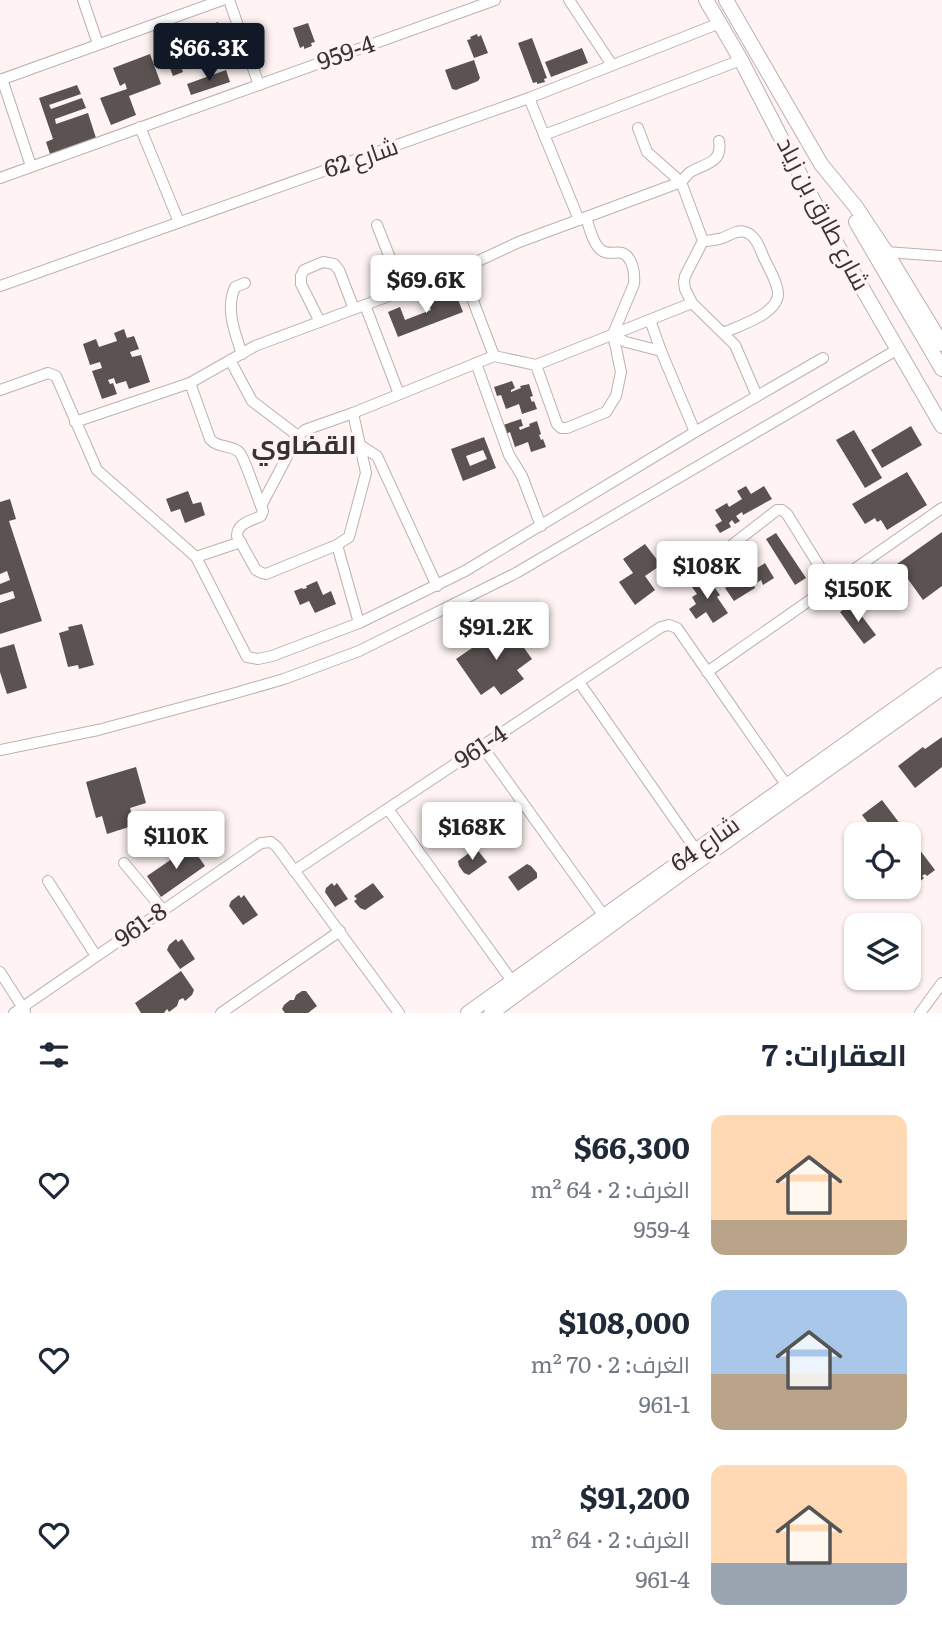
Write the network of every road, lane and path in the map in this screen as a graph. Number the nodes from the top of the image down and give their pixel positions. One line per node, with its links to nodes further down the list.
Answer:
1 (83, 0): 9 (street)
2 (222, 0): 9 (street)
3 (229, 0): 13 (street)
4 (495, 0): 13 (street, 959-4)
5 (569, 0): 11 (street)
6 (706, 0): 8 (main road, شارع طارق بن زياد)
7 (726, 0): 20 (main road, شارع طارق بن زياد)
8 (720, 23): 10 (main road, شارع طارق بن زياد); 11 (street, شارع 62)
9 (98, 44): 12 (street)
10 (741, 60): 17 (street); 19 (main road, شارع طارق بن زياد)
11 (611, 65): 14 (street, شارع 62)
12 (1, 79): 21 (street)
13 (259, 85): 15 (street, 959-4)
14 (529, 98): 17 (street); 25 (street, شارع 62)
15 (140, 127): 21 (street, 959-4); 25 (street)
16 (638, 128): 23 (street)
17 (544, 135): 24 (street)
18 (719, 141): 23 (street)
19 (792, 156): 41 (main road, شارع طارق بن زياد); 54 (main road)
20 (821, 164): 28 (main road, شارع طارق بن زياد); 49 (main road)
21 (31, 166): 22 (street, 959-4)
22 (0, 178)
23 (681, 183): 24 (street); 27 (street)
24 (582, 219): 30 (street); 39 (street)
25 (179, 222): 32 (street, شارع 62)
26 (377, 225): 33 (street)
27 (703, 242): 34 (street); 38 (street)
28 (886, 252): 29 (street); 40 (main road, شارع طارق بن زياد)
29 (942, 257)
30 (461, 269): 33 (street); 44 (street)
31 (245, 283): 43 (street)
32 (0, 286)
33 (402, 291): 35 (street)
34 (692, 303): 36 (street); 38 (street)
35 (359, 307): 37 (street); 37 (street); 52 (street)
36 (650, 320): 39 (street); 42 (street)
37 (320, 322): 43 (street)
38 (723, 333): 53 (street)
39 (613, 335): 42 (street); 48 (street); 48 (street)
40 (942, 344)
41 (898, 349): 57 (main road, شارع طارق بن زياد); 76 (street)
42 (661, 351): 58 (street)
43 (242, 354): 46 (street)
44 (494, 356): 47 (street); 48 (street)
45 (823, 358): 53 (street)
46 (230, 360): 50 (street); 59 (street)
47 (476, 363): 52 (street); 63 (street)
48 (536, 365)
49 (942, 369)
50 (190, 383): 56 (street); 61 (street)
51 (0, 390): 56 (street)
52 (399, 394): 55 (street)
53 (757, 396): 58 (street)
54 (942, 408)
55 (353, 413): 59 (street); 60 (street)
56 (75, 422): 66 (street)
57 (942, 426)
58 (695, 432): 63 (street)
59 (298, 436): 61 (street)
60 (360, 445): 65 (street); 69 (street)
61 (261, 506): 64 (street)
62 (942, 508): 68 (street)
63 (541, 526): 69 (street)
64 (241, 542): 65 (street); 66 (street)
65 (337, 545): 70 (street)
66 (196, 557): 70 (street)
67 (706, 565): 68 (street)
68 (831, 585): 71 (street)
69 (437, 586): 70 (street)
70 (359, 622)
71 (707, 672): 73 (street, 961-4); 77 (street)
72 (942, 675): 77 (main road, شارع 64)
73 (579, 682): 75 (street, 961-4); 79 (street)
74 (942, 688): 95 (main road, شارع 64)
75 (482, 746): 78 (street, 961-4); 84 (street)
76 (0, 750)
77 (787, 786): 79 (main road, شارع 64)
78 (388, 809): 81 (street, 961-4); 88 (street)
79 (696, 850): 84 (main road, شارع 64)
80 (124, 863): 83 (street)
81 (294, 871): 83 (street, 961-8); 85 (street)
82 (48, 881): 86 (street)
83 (163, 910): 86 (street, 961-8)
84 (604, 916): 88 (main road, شارع 64)
85 (340, 931): 92 (street); 93 (street)
86 (96, 956): 90 (street, 961-8)
87 (0, 972): 90 (street)
88 (512, 981): 94 (main road, شارع 64)
89 (942, 983): 91 (street)
90 (21, 1011)
91 (924, 1012)
92 (221, 1013)
93 (399, 1013)
94 (468, 1013)
95 (491, 1013)

